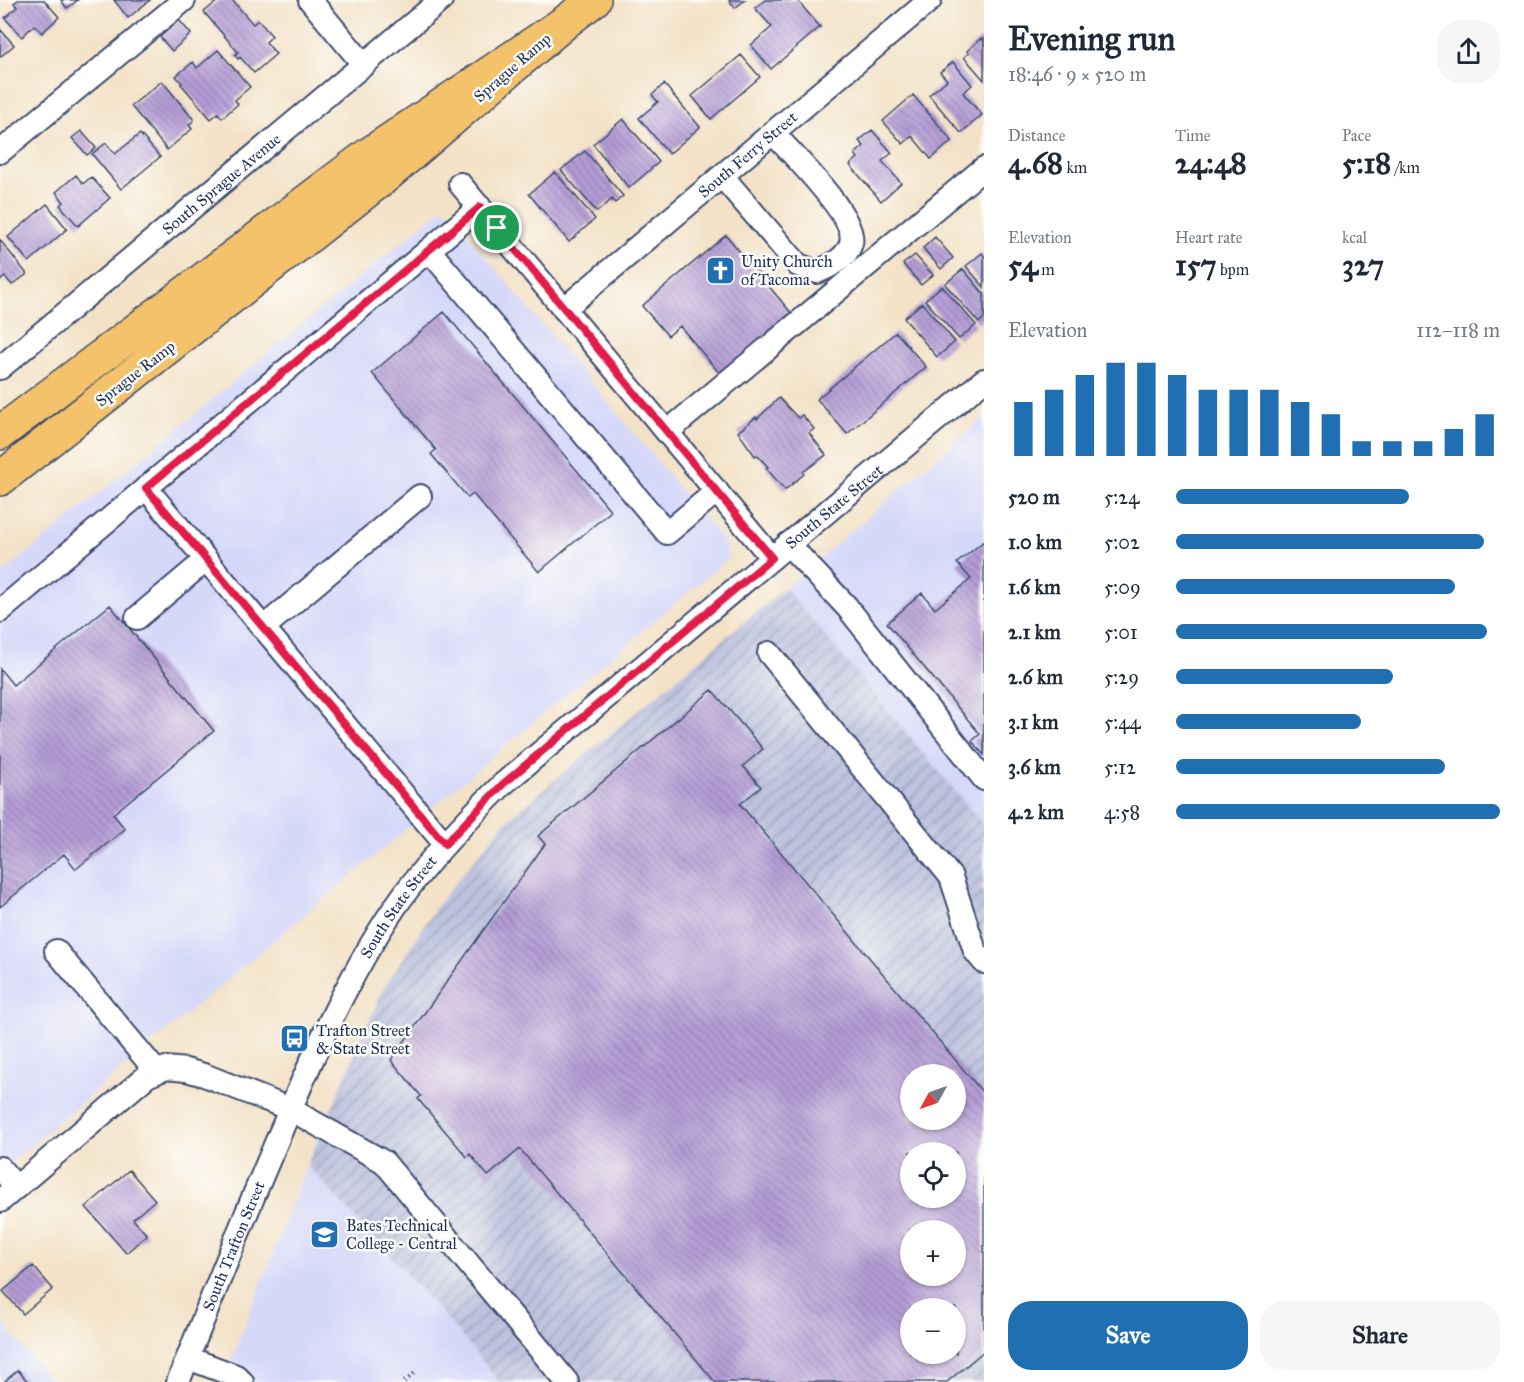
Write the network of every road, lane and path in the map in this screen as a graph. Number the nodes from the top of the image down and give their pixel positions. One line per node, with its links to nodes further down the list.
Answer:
1 (184, 0): 9 (street)
2 (310, 0): 7 (street)
3 (441, 0): 7 (street, South Sprague Avenue)
4 (594, 0): 6 (highway)
5 (930, 0): 8 (street, South Ferry Street)
6 (564, 23): 19 (highway, Sprague Ramp); 20 (highway, Sprague Ramp)
7 (364, 65): 16 (street, South Sprague Avenue)
8 (773, 133): 11 (street, South Ferry Street); 11 (street)
9 (0, 152)
10 (984, 168): 18 (street)
11 (722, 176): 15 (street, South Ferry Street)
12 (460, 184): 13 (street)
13 (480, 207): 14 (street); 15 (street)
14 (429, 250): 21 (street); 22 (street)
15 (564, 309): 18 (street)
16 (0, 368)
17 (984, 380): 24 (street, South State Street)
18 (667, 432): 22 (street)
19 (0, 433)
20 (0, 479)
21 (146, 488): 25 (street); 26 (street)
22 (717, 491): 24 (street)
23 (420, 496): 28 (street)
24 (780, 551): 30 (street); 31 (street, South State Street)
25 (206, 560): 27 (street); 28 (street)
26 (0, 611)
27 (136, 618)
28 (263, 628): 31 (street)
29 (769, 653): 33 (street)
30 (984, 779)
31 (445, 844): 35 (street, South State Street)
32 (56, 951): 34 (street)
33 (984, 962)
34 (156, 1071): 35 (street); 37 (street)
35 (290, 1109): 38 (street, South Trafton Street); 43 (street)
36 (0, 1168): 37 (street)
37 (8, 1194)
38 (188, 1358): 40 (street, South Trafton Street); 41 (street)
39 (416, 1372): 42 (path)
40 (178, 1382)
41 (242, 1382)
42 (404, 1382)
43 (567, 1382)

